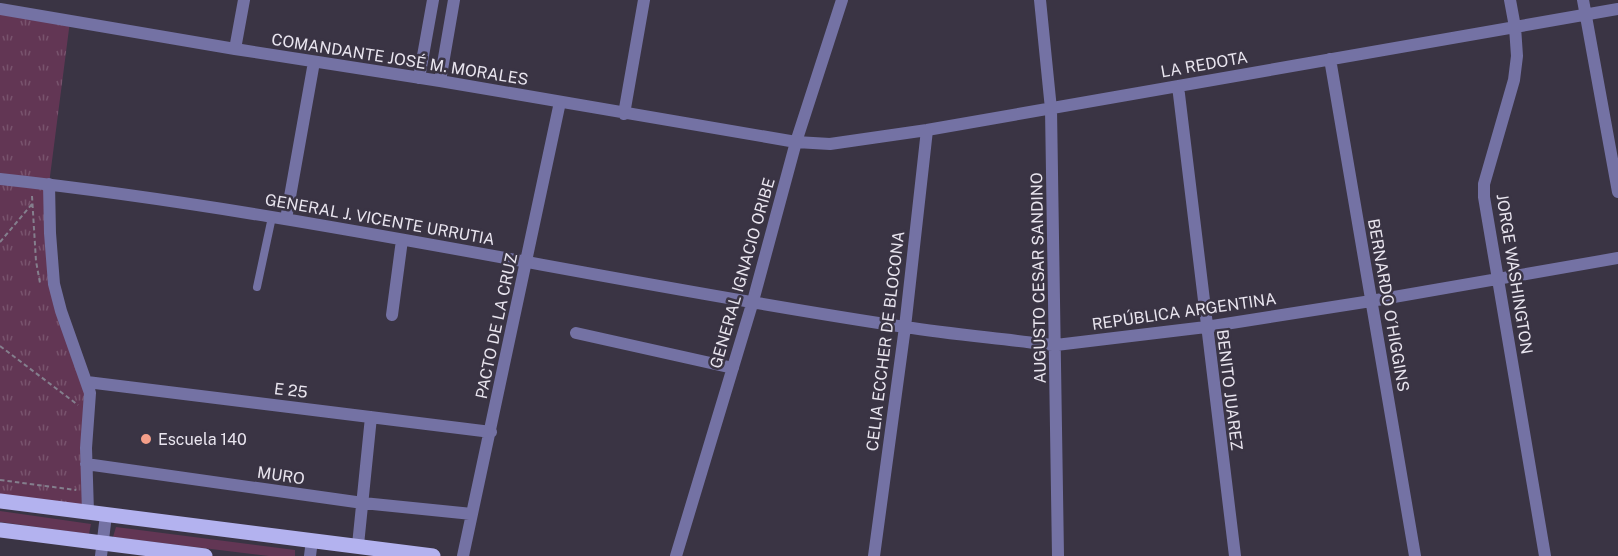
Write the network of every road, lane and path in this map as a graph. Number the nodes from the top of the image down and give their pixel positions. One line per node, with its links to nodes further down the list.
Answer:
1 (244, 0): 13 (street)
2 (434, 0): 16 (street)
3 (454, 0): 17 (street)
4 (644, 0): 21 (street)
5 (842, 0): 23 (street, GENERAL IGNACIO ORIBE)
6 (1040, 0): 20 (street, AUGUSTO CESAR SANDINO)
7 (1510, 0): 12 (street, JORGE WASHINGTON)
8 (1583, 0): 11 (street)
9 (0, 9): 13 (street, COMANDANTE JOSÉ M. MORALES)
10 (1618, 9): 11 (street, LA REDOTA)
11 (1586, 14): 12 (street, LA REDOTA); 26 (street)
12 (1515, 27): 14 (street, LA REDOTA); 34 (street, JORGE WASHINGTON)
13 (235, 50): 15 (street, COMANDANTE JOSÉ M. MORALES)
14 (1330, 59): 18 (street, LA REDOTA); 37 (street, BERNARDO O´HIGGINS)
15 (314, 62): 16 (street, COMANDANTE JOSÉ M. MORALES); 29 (street)
16 (419, 78): 17 (street, COMANDANTE JOSÉ M. MORALES)
17 (440, 81): 19 (street, COMANDANTE JOSÉ M. MORALES)
18 (1178, 86): 20 (street, LA REDOTA); 40 (street, BENITO JUAREZ)
19 (560, 102): 21 (street, COMANDANTE JOSÉ M. MORALES); 33 (street, PACTO DE LA CRUZ)
20 (1052, 109): 22 (street, LA REDOTA); 42 (street, AUGUSTO CESAR SANDINO)
21 (624, 114): 23 (street, COMANDANTE JOSÉ M. MORALES)
22 (927, 130): 23 (street, LA REDOTA); 39 (street, CELIA ECCHER DE BLOCONA)
23 (796, 142): 36 (street, GENERAL IGNACIO ORIBE)
24 (0, 179): 25 (street, GENERAL J. VICENTE URRUTIA)
25 (48, 184): 28 (street, GENERAL J. VICENTE URRUTIA); 45 (street)
26 (1618, 192)
27 (32, 204): 31 (path)
28 (272, 217): 29 (street, GENERAL J. VICENTE URRUTIA); 35 (lane)
29 (286, 219): 30 (street, GENERAL J. VICENTE URRUTIA)
30 (402, 240): 33 (street, GENERAL J. VICENTE URRUTIA); 38 (street)
31 (0, 242)
32 (1618, 258): 34 (street, REPÚBLICA ARGENTINA)
33 (527, 261): 36 (street, GENERAL J. VICENTE URRUTIA); 48 (street, PACTO DE LA CRUZ)
34 (1498, 278): 37 (street, REPÚBLICA ARGENTINA); 70 (street, JORGE WASHINGTON)
35 (258, 287)
36 (753, 301): 39 (street, REPÚBLICA ARGENTINA); 44 (street, GENERAL IGNACIO ORIBE)
37 (1371, 301): 40 (street, REPÚBLICA ARGENTINA); 69 (street, BERNARDO O´HIGGINS)
38 (392, 315)
39 (905, 327): 42 (street, REPÚBLICA ARGENTINA); 66 (street, CELIA ECCHER DE BLOCONA)
40 (1206, 327): 42 (street, REPÚBLICA ARGENTINA); 68 (street, BENITO JUAREZ)
41 (576, 333): 44 (street)
42 (1056, 345): 67 (street, AUGUSTO CESAR SANDINO)
43 (0, 346): 46 (path)
44 (733, 368): 65 (street, GENERAL IGNACIO ORIBE)
45 (87, 382): 47 (street, E 25); 49 (street)
46 (80, 407)
47 (371, 417): 48 (street, E 25); 53 (street)
48 (491, 432): 55 (street, PACTO DE LA CRUZ)
49 (86, 464): 53 (street, MURO); 54 (street)
50 (0, 480): 51 (path)
51 (76, 489)
52 (0, 501): 54 (main road)
53 (363, 503): 55 (street, MURO); 59 (street)
54 (88, 512): 56 (main road)
55 (472, 514): 64 (street, PACTO DE LA CRUZ)
56 (106, 515): 58 (main road); 60 (street)
57 (0, 530): 60 (main road)
58 (312, 540): 59 (main road); 62 (street)
59 (358, 545): 63 (main road)
60 (102, 549): 61 (main road)
61 (206, 556)
62 (310, 556)
63 (433, 556)
64 (463, 556)
65 (676, 556)
66 (874, 556)
67 (1058, 556)
68 (1235, 556)
69 (1415, 556)
70 (1545, 556)

